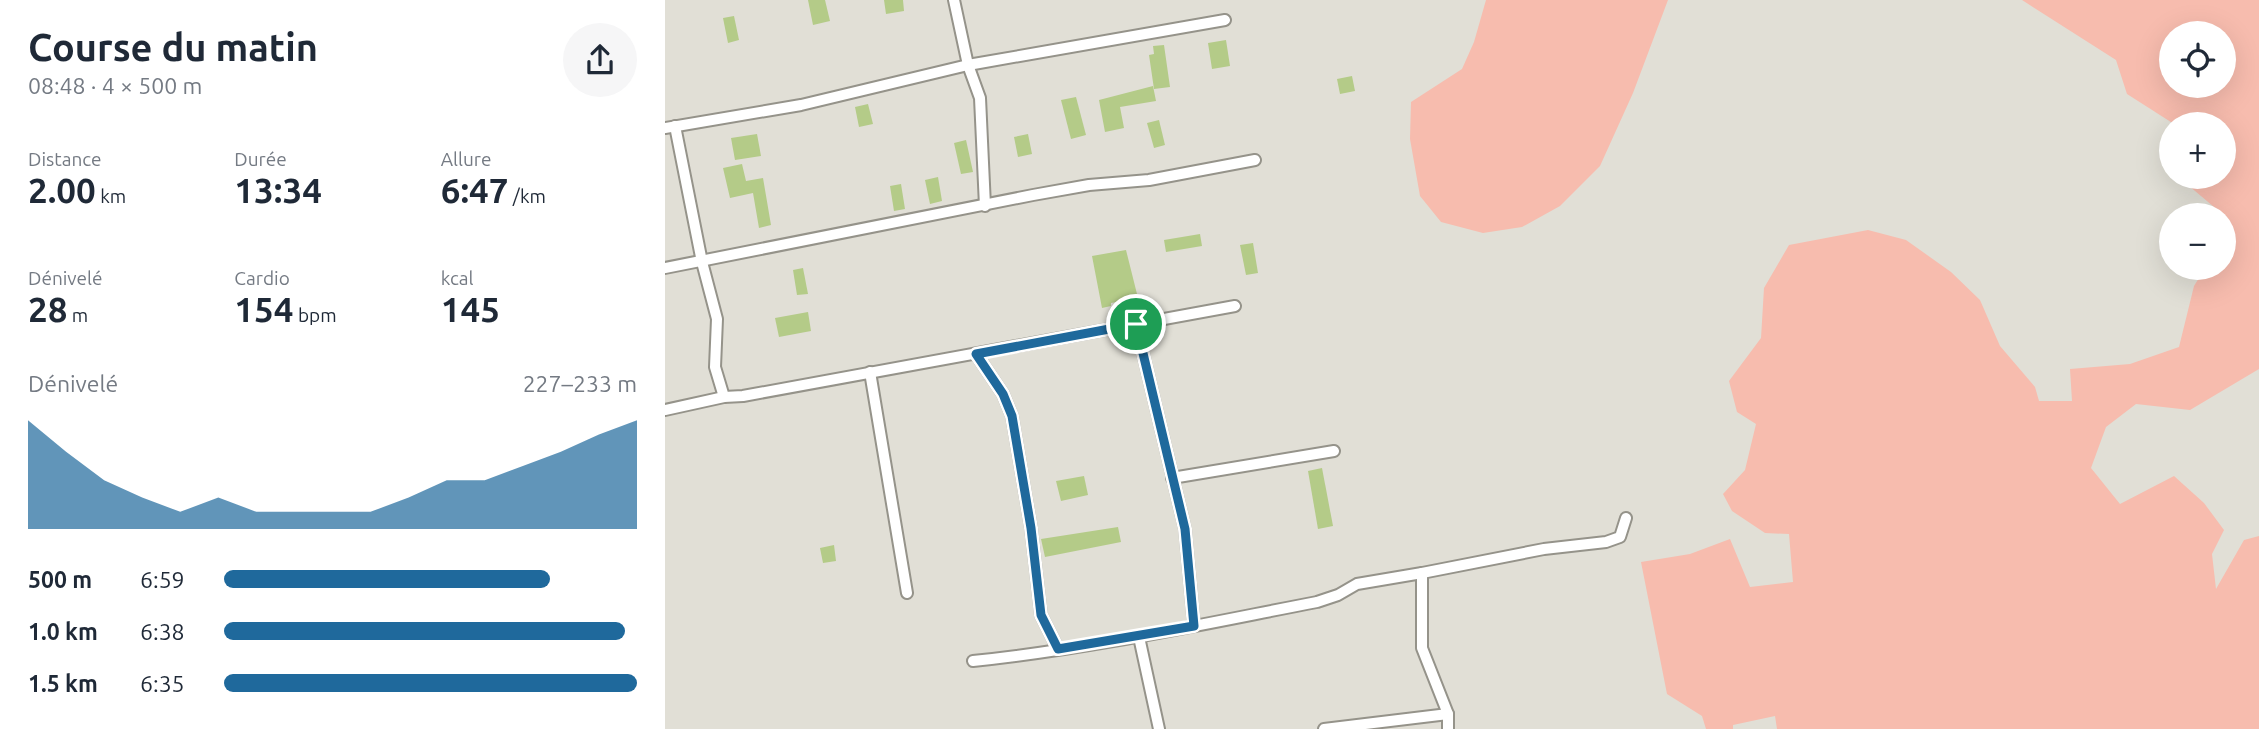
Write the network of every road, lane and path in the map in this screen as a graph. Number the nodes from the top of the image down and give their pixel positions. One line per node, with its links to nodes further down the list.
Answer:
1 (954, 0): 3 (street)
2 (1225, 20): 3 (street)
3 (968, 65): 4 (street); 6 (street)
4 (670, 127): 7 (street)
5 (1255, 160): 6 (street)
6 (985, 206): 7 (street)
7 (702, 262): 8 (street); 13 (street)
8 (665, 268)
9 (1235, 306): 10 (street)
10 (1136, 324): 11 (street); 16 (street)
11 (976, 354): 12 (street); 22 (street)
12 (870, 372): 13 (street); 19 (street)
13 (724, 397): 14 (street)
14 (665, 410)
15 (1334, 451): 16 (street)
16 (1172, 478): 20 (street)
17 (1626, 518): 18 (street)
18 (1422, 572): 20 (street); 24 (street)
19 (907, 593)
20 (1194, 626): 21 (street)
21 (1139, 637): 22 (street); 25 (street)
22 (1058, 649): 23 (street)
23 (973, 661)
24 (1448, 714): 26 (street); 27 (street)
25 (1159, 729)
26 (1324, 729)
27 (1448, 729)

